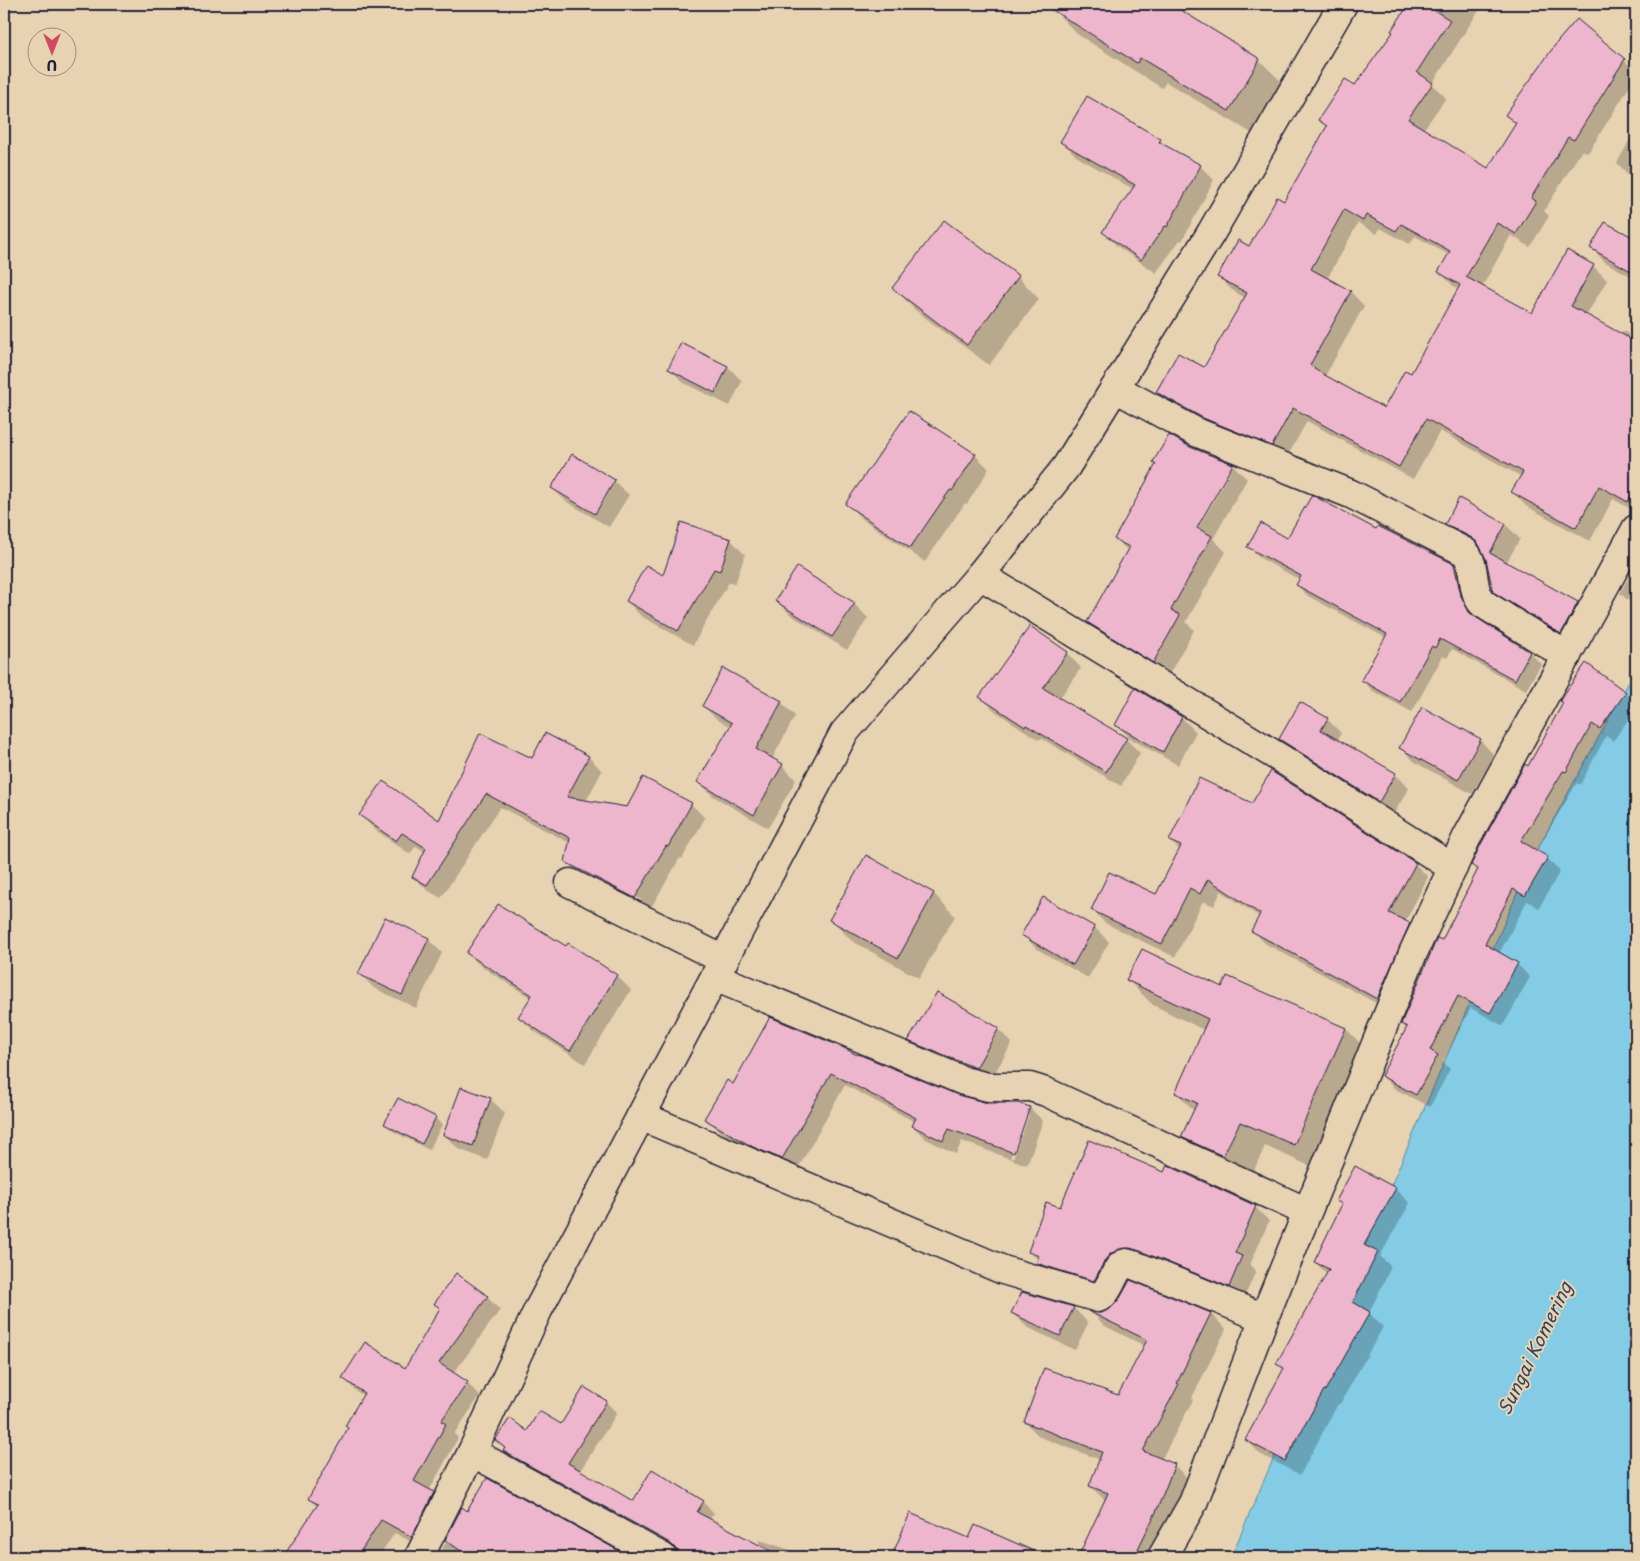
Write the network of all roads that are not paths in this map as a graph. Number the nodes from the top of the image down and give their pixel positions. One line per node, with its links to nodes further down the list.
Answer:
1 (1343, 4): 2 (street)
2 (1115, 388): 4 (street); 5 (street)
3 (1636, 529): 5 (street)
4 (980, 575): 6 (street); 8 (street)
5 (1567, 656): 6 (street)
6 (1453, 868): 10 (street)
7 (570, 883): 8 (street)
8 (719, 969): 9 (street); 10 (street)
9 (641, 1116): 11 (street); 12 (street)
10 (1307, 1212): 11 (street)
11 (1264, 1318): 15 (street)
12 (472, 1452): 13 (street); 14 (street)
13 (419, 1557)
14 (662, 1557)
15 (1162, 1557)

